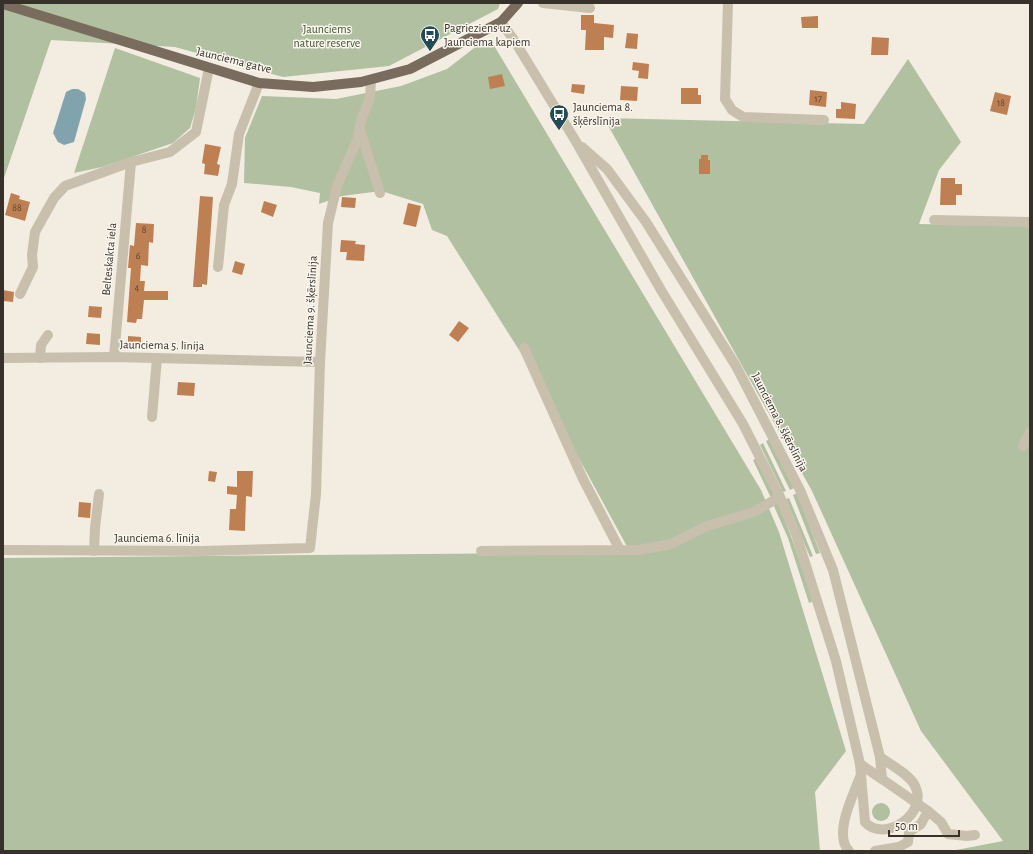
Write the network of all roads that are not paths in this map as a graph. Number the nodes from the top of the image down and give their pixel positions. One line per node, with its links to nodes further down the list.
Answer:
1 (518, 3): 6 (main road, Jaunciema gatve)
2 (543, 3): 5 (street)
3 (728, 3): 10 (street)
4 (3, 4): 7 (main road, Jaunciema gatve)
5 (590, 8)
6 (501, 22): 8 (main road, Jaunciema gatve); 12 (street, Jaunciema 8. šķērslīnija)
7 (209, 68): 9 (main road, Jaunciema gatve); 13 (street)
8 (371, 80): 9 (main road, Jaunciema gatve); 11 (street, Jaunciema 9. šķērslīnija)
9 (259, 83): 17 (street)
10 (824, 120)
11 (360, 130): 14 (street); 25 (street, Jaunciema 9. šķērslīnija)
12 (575, 140): 36 (street, Jaunciema 8. šķērslīnija); 37 (street, Jaunciema 8. šķērslīnija)
13 (131, 162): 18 (street); 21 (street, Belteskakta iela)
14 (380, 193)
15 (934, 220): 16 (street)
16 (1030, 222)
17 (218, 267)
18 (20, 294)
19 (48, 335): 23 (street)
20 (524, 348): 33 (street)
21 (114, 357): 23 (street, Jaunciema 5. līnija); 24 (street, Jaunciema 5. līnija)
22 (3, 358): 23 (street, Jaunciema 5. līnija)
23 (40, 358)
24 (157, 358): 25 (street, Jaunciema 5. līnija); 26 (street)
25 (320, 362): 31 (street, Jaunciema 9. šķērslīnija)
26 (152, 417)
27 (1030, 432): 28 (street)
28 (1023, 446)
29 (99, 494): 34 (street)
30 (776, 499): 33 (street)
31 (310, 548): 34 (street, Jaunciema 6. līnija)
32 (3, 550): 34 (street, Jaunciema 6. līnija)
33 (620, 550): 35 (street)
34 (94, 551)
35 (481, 551)
36 (880, 757): 39 (street, Jaunciema 8. šķērslīnija); 40 (street)
37 (860, 764): 38 (street, Jaunciema 8. šķērslīnija); 39 (street)
38 (861, 776): 40 (street, Jaunciema 8. šķērslīnija); 44 (street, Jaunciema 8. šķērslīnija)
39 (882, 779): 40 (street)
40 (918, 803): 41 (street)
41 (928, 811): 42 (street); 43 (street)
42 (975, 835)
43 (908, 847): 45 (street)
44 (849, 851)
45 (875, 851)

